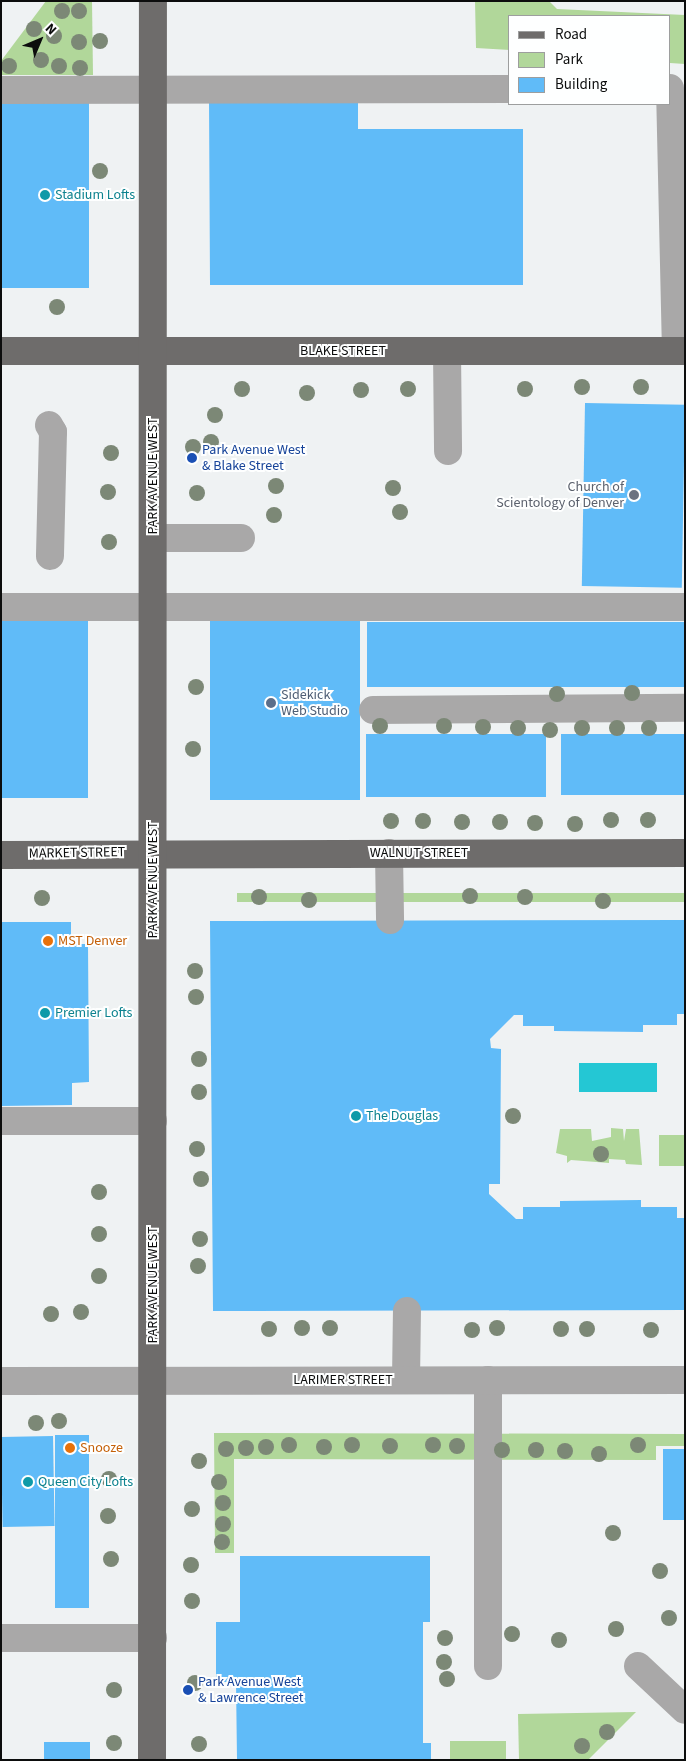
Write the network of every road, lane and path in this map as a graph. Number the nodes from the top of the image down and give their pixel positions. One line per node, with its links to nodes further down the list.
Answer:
1 (153, 1): 6 (main road, PARK AVENUE WEST)
2 (671, 88): 3 (street)
3 (685, 88)
4 (508, 89): 6 (street)
5 (1, 90): 6 (street)
6 (154, 90): 9 (main road, PARK AVENUE WEST)
7 (671, 105): 11 (street)
8 (1, 351): 9 (main road, BLAKE STREET)
9 (153, 351): 10 (main road, BLAKE STREET); 14 (main road, PARK AVENUE WEST)
10 (448, 351): 11 (main road, BLAKE STREET); 13 (street)
11 (680, 351)
12 (49, 426): 16 (street)
13 (448, 450)
14 (153, 538): 15 (street); 19 (main road, PARK AVENUE WEST)
15 (241, 538)
16 (50, 556)
17 (1, 607): 19 (street)
18 (685, 607): 19 (street)
19 (153, 608): 22 (main road, PARK AVENUE WEST)
20 (685, 708): 21 (street)
21 (373, 710)
22 (153, 852): 23 (main road, WALNUT STREET); 25 (main road, MARKET STREET); 28 (main road, PARK AVENUE WEST)
23 (390, 853): 24 (main road, WALNUT STREET); 26 (street)
24 (685, 854)
25 (1, 855)
26 (390, 920)
27 (1, 1121): 28 (street)
28 (153, 1121): 30 (main road, PARK AVENUE WEST)
29 (407, 1311): 31 (street)
30 (153, 1380): 31 (street, LARIMER STREET); 34 (street, LARIMER STREET); 36 (main road, PARK AVENUE WEST)
31 (406, 1380): 32 (street, LARIMER STREET)
32 (488, 1380): 33 (street, LARIMER STREET); 37 (street)
33 (685, 1380)
34 (1, 1381)
35 (1, 1638): 36 (street)
36 (153, 1638): 40 (main road, PARK AVENUE WEST)
37 (488, 1666)
38 (638, 1666): 39 (street)
39 (685, 1710)
40 (152, 1760)

